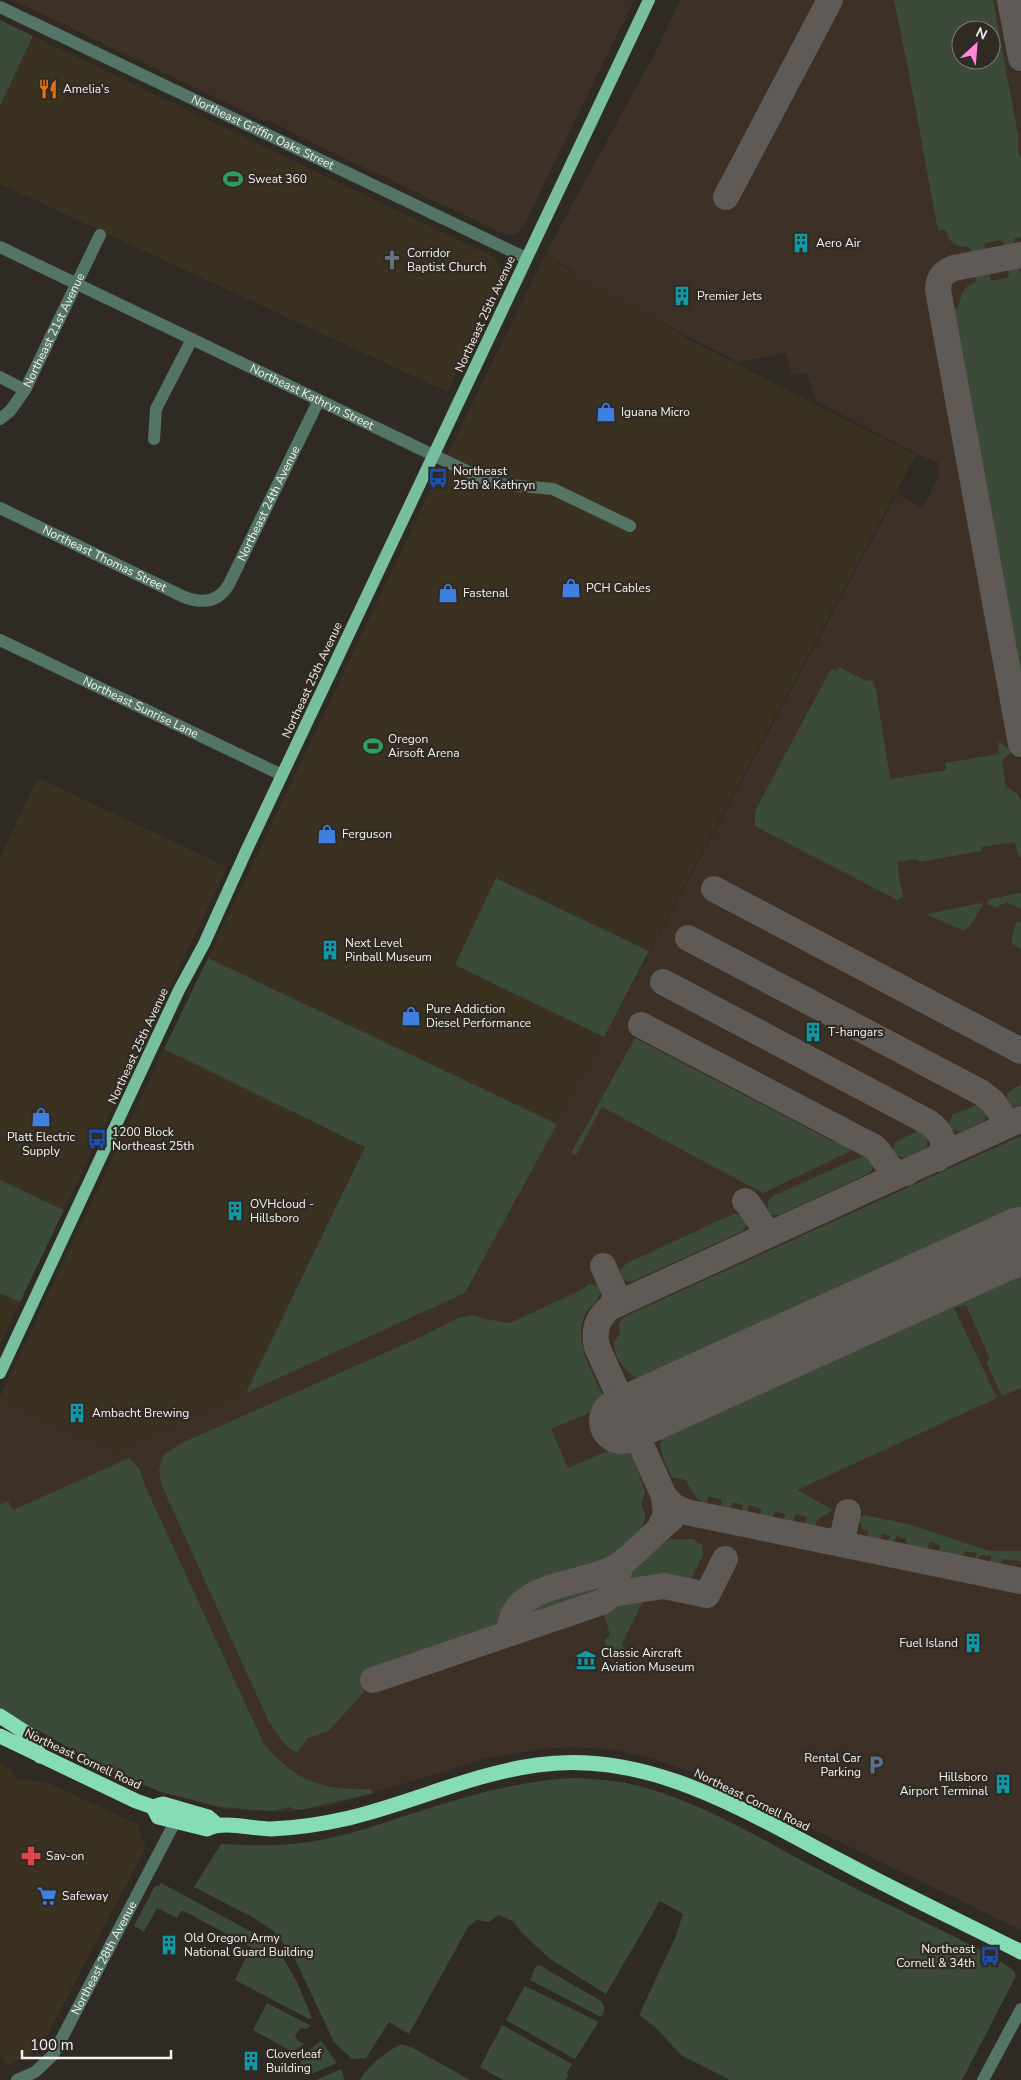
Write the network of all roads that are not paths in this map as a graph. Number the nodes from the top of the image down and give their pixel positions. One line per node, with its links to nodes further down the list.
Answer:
1 (649, 0): 5 (main road, Northeast 25th Avenue)
2 (0, 7): 5 (street, Northeast Griffin Oaks Street)
3 (100, 235): 6 (street, Northeast 21st Avenue)
4 (0, 247): 6 (street, Northeast Kathryn Street)
5 (526, 258): 13 (main road, Northeast 25th Avenue)
6 (77, 284): 7 (street, Northeast Kathryn Street); 9 (street, Northeast 21st Avenue)
7 (192, 339): 10 (street, Northeast Kathryn Street); 12 (street)
8 (0, 377): 9 (street)
9 (25, 390): 11 (street, Northeast 21st Avenue)
10 (319, 400): 13 (street, Northeast Kathryn Street); 16 (street, Northeast 24th Avenue)
11 (0, 419)
12 (154, 439)
13 (434, 456): 15 (street, Northeast Kathryn Street); 18 (main road, Northeast 25th Avenue)
14 (0, 508): 16 (street, Northeast Thomas Street)
15 (630, 526)
16 (212, 600)
17 (0, 640): 18 (street, Northeast Sunrise Lane)
18 (282, 775): 19 (main road, Northeast 25th Avenue)
19 (0, 1373)
20 (0, 1716): 22 (highway)
21 (0, 1736): 22 (highway, Northeast Cornell Road)
22 (40, 1756): 23 (highway, Northeast Cornell Road)
23 (153, 1807): 24 (highway, Northeast Cornell Road); 25 (highway, Northeast Cornell Road)
24 (175, 1822): 25 (highway, Northeast Cornell Road); 28 (street, Northeast 28th Avenue)
25 (216, 1824): 26 (highway, Northeast Cornell Road)
26 (1021, 1952)
27 (1021, 2009): 29 (street)
28 (17, 2080)
29 (983, 2080)

